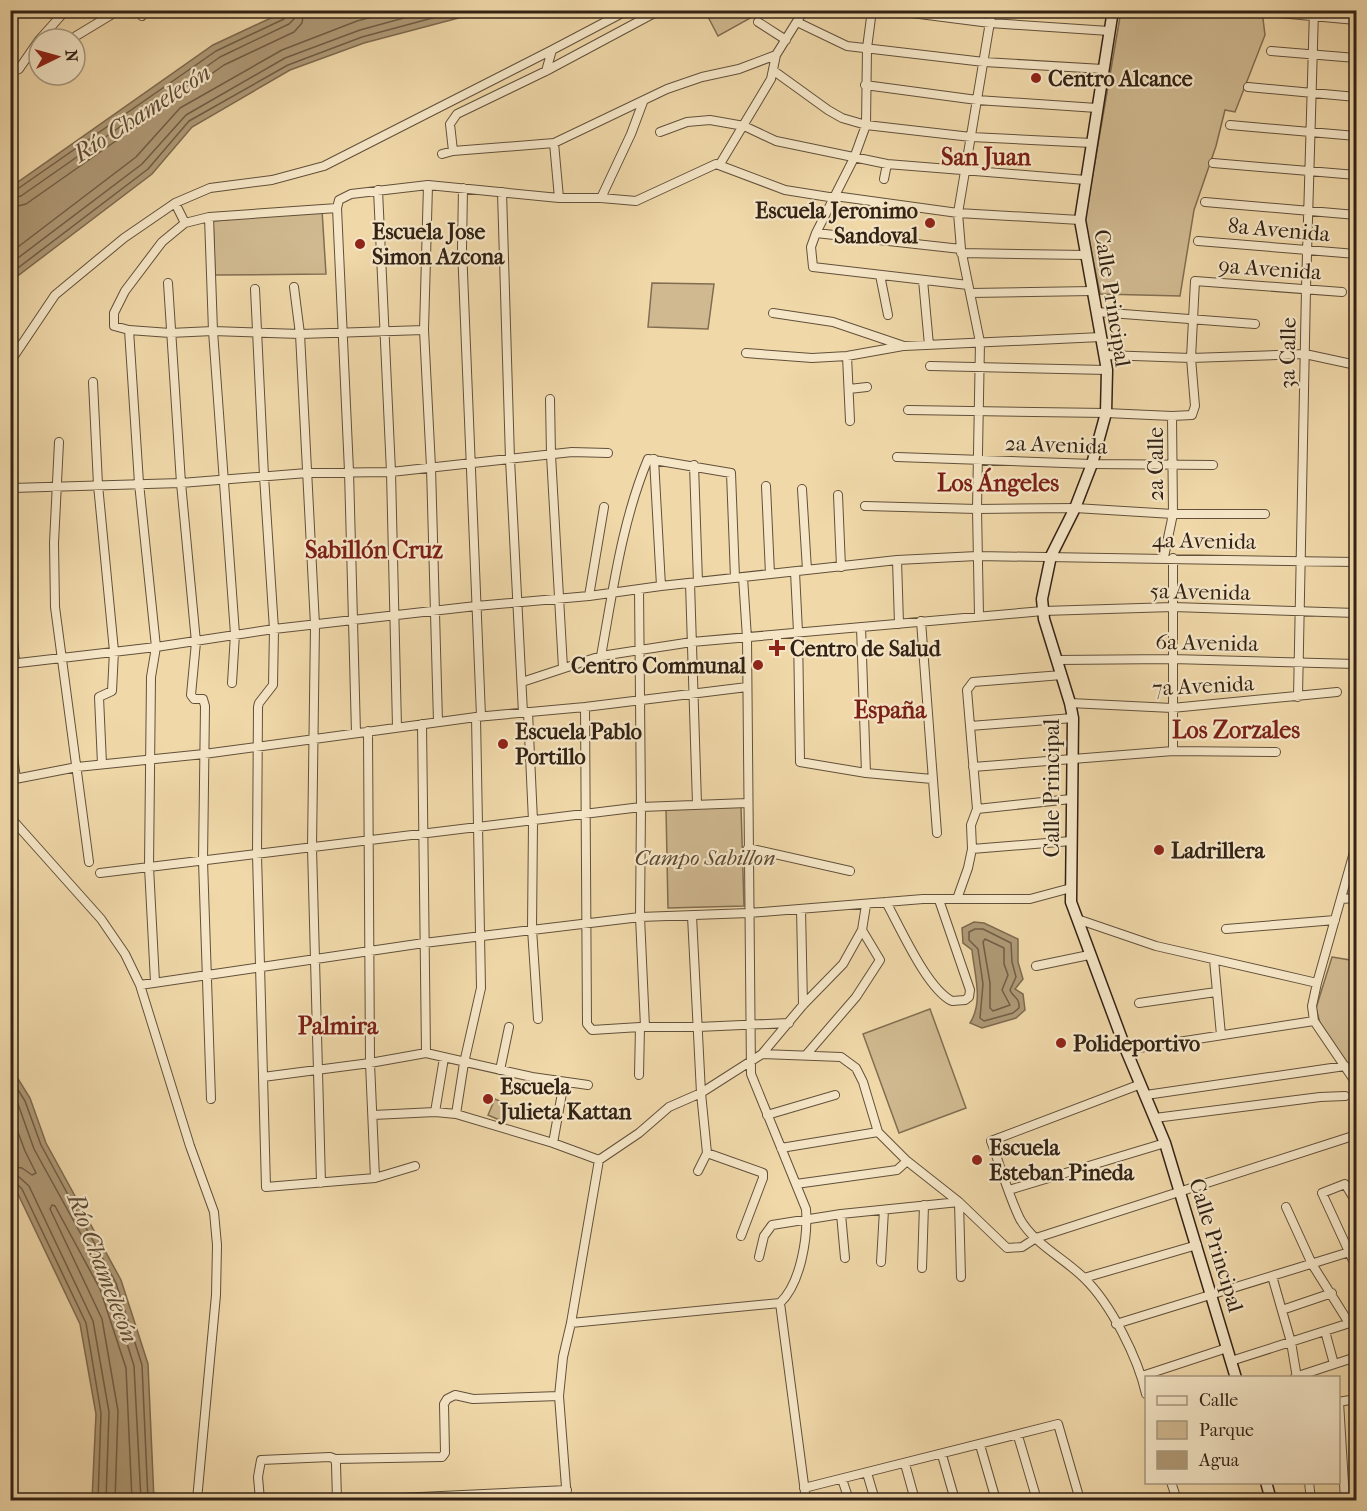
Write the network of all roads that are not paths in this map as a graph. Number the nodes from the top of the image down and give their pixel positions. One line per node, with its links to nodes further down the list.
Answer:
1 (66, 10): 16 (street)
2 (119, 10): 17 (street)
3 (628, 10): 21 (street)
4 (660, 10): 29 (street)
5 (804, 10): 14 (street)
6 (872, 10): 20 (street)
7 (888, 10): 15 (street)
8 (992, 10): 15 (street)
9 (1113, 10): 18 (street, Calle Principal)
10 (1267, 12): 11 (street)
11 (1314, 13): 12 (street); 24 (street, 3a Calle)
12 (1356, 20)
13 (758, 22): 19 (street)
14 (797, 22): 19 (street); 20 (street)
15 (990, 23): 18 (street); 27 (street)
16 (51, 27)
17 (87, 29)
18 (1109, 31): 28 (street, Calle Principal)
19 (786, 40): 23 (street)
20 (867, 48): 27 (street); 32 (street)
21 (552, 50): 29 (street); 67 (street)
22 (1271, 51): 24 (street)
23 (776, 55): 30 (street); 37 (street)
24 (1314, 55): 26 (street); 34 (street, 3a Calle)
25 (27, 57): 31 (street)
26 (1356, 58)
27 (984, 62): 28 (street); 36 (street)
28 (1103, 69): 38 (street, Calle Principal)
29 (546, 71): 48 (street)
30 (774, 71): 39 (street); 41 (street)
31 (10, 73)
32 (865, 86): 36 (street); 39 (street)
33 (1248, 87): 34 (street)
34 (1312, 93): 35 (street); 43 (street, 3a Calle)
35 (1356, 98)
36 (977, 100): 38 (street); 45 (street)
37 (643, 102): 46 (street); 65 (street)
38 (1097, 108): 47 (street, Calle Principal)
39 (866, 125): 45 (street); 50 (street)
40 (1230, 125): 43 (street)
41 (744, 126): 42 (street); 50 (street); 52 (street)
42 (660, 132)
43 (1311, 132): 44 (street); 54 (street, 3a Calle)
44 (1356, 136)
45 (971, 137): 47 (street); 55 (street)
46 (554, 143): 48 (street); 64 (street)
47 (1092, 143): 58 (street, Calle Principal)
48 (453, 151): 49 (street)
49 (442, 154)
50 (854, 158): 53 (street); 63 (street)
51 (1213, 163): 54 (street)
52 (720, 164): 63 (street); 65 (street)
53 (887, 164): 55 (street); 57 (street)
54 (1310, 171): 56 (street); 69 (street, 3a Calle)
55 (965, 172): 58 (street); 70 (street)
56 (1356, 175)
57 (884, 179)
58 (1086, 180): 73 (street, Calle Principal)
59 (428, 185): 60 (street); 61 (street); 97 (street)
60 (463, 188): 62 (street); 134 (street)
61 (378, 190): 68 (street); 99 (street)
62 (502, 192): 64 (street); 131 (street)
63 (835, 196): 70 (street); 75 (street)
64 (560, 198): 65 (street)
65 (602, 198)
66 (1204, 202): 69 (street)
67 (175, 203): 74 (street); 113 (street)
68 (337, 208): 72 (street); 102 (street)
69 (1309, 210): 71 (street); 77 (street, 3a Calle)
70 (958, 213): 73 (street); 78 (street)
71 (1356, 215)
72 (209, 216): 74 (street); 98 (street)
73 (1080, 220): 80 (street, Calle Principal)
74 (185, 223): 96 (street)
75 (816, 233): 78 (street); 81 (street)
76 (1198, 241): 77 (street, 8a Avenida)
77 (1308, 250): 79 (street, 8a Avenida); 88 (street, 3a Calle)
78 (961, 251): 80 (street); 87 (street)
79 (1356, 254)
80 (1086, 255): 89 (street, Calle Principal)
81 (880, 275): 82 (street); 93 (street)
82 (923, 280): 87 (street); 106 (street)
83 (1195, 281): 88 (street, 9a Avenida); 94 (street, 2a Calle)
84 (168, 284): 101 (street)
85 (294, 287): 103 (street)
86 (255, 289): 100 (street)
87 (969, 289): 89 (street); 105 (street)
88 (1306, 289): 90 (street, 9a Avenida); 109 (street, 3a Calle)
89 (1093, 291): 91 (street, Calle Principal)
90 (1342, 292)
91 (1097, 312): 94 (street); 104 (street, Calle Principal)
92 (773, 313): 107 (street)
93 (888, 315)
94 (1194, 318): 95 (street); 112 (street, 2a Calle)
95 (1255, 324)
96 (129, 330): 101 (street); 145 (street)
97 (424, 330): 99 (street); 139 (street)
98 (213, 331): 100 (street); 101 (street); 144 (street)
99 (385, 331): 102 (street); 141 (street)
100 (257, 332): 103 (street); 143 (street)
101 (170, 333): 146 (street)
102 (344, 333): 103 (street); 140 (street)
103 (300, 334): 142 (street)
104 (1101, 337): 105 (street); 110 (street, Calle Principal)
105 (980, 342): 106 (street); 116 (street)
106 (929, 345): 107 (street)
107 (904, 346): 111 (street)
108 (746, 353): 111 (street)
109 (1305, 354): 112 (street); 114 (street); 163 (street, 3a Calle)
110 (1105, 355): 112 (street); 117 (street, Calle Principal)
111 (847, 356): 120 (street)
112 (1191, 358): 125 (street, 2a Calle)
113 (10, 362)
114 (1356, 365)
115 (930, 366): 116 (street)
116 (980, 366): 117 (street); 123 (street)
117 (1107, 370): 124 (street, Calle Principal)
118 (93, 382): 147 (street)
119 (867, 387): 120 (street)
120 (849, 389): 126 (street)
121 (550, 399): 129 (street)
122 (908, 410): 123 (street)
123 (979, 410): 124 (street); 133 (street)
124 (1106, 412): 125 (street); 135 (street, Calle Principal)
125 (1172, 416): 136 (street, 2a Calle)
126 (850, 421)
127 (59, 442): 149 (street)
128 (608, 453): 129 (street)
129 (551, 454): 131 (street); 176 (street)
130 (897, 457): 133 (street, 2a Avenida)
131 (510, 459): 134 (street); 177 (street)
132 (654, 459): 137 (street); 171 (street); 173 (street)
133 (978, 459): 135 (street, 2a Avenida); 155 (street)
134 (471, 463): 139 (street); 178 (street)
135 (1092, 464): 136 (street, 2a Avenida); 154 (street, Calle Principal)
136 (1173, 464): 138 (street, 2a Avenida); 157 (street, 2a Calle)
137 (694, 465): 169 (street); 170 (street)
138 (1214, 465)
139 (431, 467): 141 (street); 181 (street)
140 (349, 471): 141 (street); 142 (street); 186 (street)
141 (391, 472): 184 (street)
142 (307, 473): 143 (street); 189 (street)
143 (264, 476): 144 (street); 191 (street)
144 (225, 480): 146 (street); 193 (street)
145 (139, 483): 146 (street); 147 (street); 197 (street)
146 (181, 483): 195 (street)
147 (98, 485): 149 (street); 198 (street)
148 (766, 486): 168 (street)
149 (58, 488): 156 (street); 201 (street)
150 (802, 489): 166 (street)
151 (838, 495): 165 (street)
152 (865, 506): 155 (street)
153 (604, 507): 174 (street)
154 (1074, 508): 155 (street); 157 (street); 160 (street, Calle Principal)
155 (976, 509): 159 (street)
156 (10, 511)
157 (1173, 514): 158 (street); 161 (street, 2a Calle)
158 (1265, 514)
159 (977, 556): 160 (street, 4a Avenida); 162 (street, 4a Avenida); 185 (street)
160 (1051, 556): 161 (street, 4a Avenida); 180 (street, Calle Principal)
161 (1169, 558): 163 (street, 4a Avenida); 179 (street, 2a Calle)
162 (897, 560): 165 (street, 4a Avenida); 188 (street)
163 (1300, 560): 164 (street, 4a Avenida); 182 (street, 3a Calle)
164 (1356, 562)
165 (841, 567): 166 (street, 4a Avenida)
166 (807, 570): 167 (street, 4a Avenida)
167 (795, 572): 168 (street, 4a Avenida); 192 (street)
168 (770, 574): 169 (street, 4a Avenida)
169 (739, 577): 170 (street, 4a Avenida); 194 (street)
170 (694, 582): 171 (street, 4a Avenida); 196 (street)
171 (661, 586): 172 (street, 4a Avenida)
172 (639, 589): 173 (street, 4a Avenida); 199 (street)
173 (612, 592): 174 (street, 4a Avenida); 200 (street)
174 (589, 596): 176 (street, 4a Avenida)
175 (10, 599): 205 (street)
176 (558, 599): 177 (street, 4a Avenida); 207 (street)
177 (516, 604): 178 (street, 4a Avenida); 210 (street)
178 (476, 606): 181 (street, 4a Avenida); 220 (street)
179 (1173, 607): 180 (street, 5a Avenida); 182 (street, 5a Avenida); 202 (street, 2a Calle)
180 (1043, 610): 185 (street, 5a Avenida); 203 (street, Calle Principal)
181 (434, 611): 184 (street, 4a Avenida); 222 (street)
182 (1299, 611): 183 (street, 5a Avenida); 204 (street, 3a Calle)
183 (1356, 613)
184 (394, 616): 186 (street, 4a Avenida); 225 (street)
185 (979, 616): 187 (street, 5a Avenida)
186 (353, 621): 189 (street, 4a Avenida); 228 (street)
187 (921, 621): 188 (street, 5a Avenida); 240 (street)
188 (899, 624): 190 (street, 5a Avenida)
189 (315, 625): 191 (street, 4a Avenida); 229 (street)
190 (861, 627): 192 (street, 5a Avenida); 239 (street)
191 (274, 629): 193 (street, 4a Avenida); 230 (street)
192 (798, 632): 194 (street, 5a Avenida); 239 (street)
193 (235, 634): 195 (street, 4a Avenida); 209 (street)
194 (747, 638): 196 (street, 5a Avenida); 211 (street)
195 (196, 642): 197 (street, 4a Avenida); 233 (street)
196 (692, 642): 199 (street, 5a Avenida); 213 (street)
197 (156, 647): 198 (street, 4a Avenida); 234 (street)
198 (114, 651): 201 (street, 4a Avenida); 236 (street)
199 (639, 651): 200 (street, 5a Avenida); 215 (street)
200 (601, 656): 207 (street, 5a Avenida)
201 (62, 659): 205 (street, 4a Avenida); 237 (street)
202 (1172, 659): 203 (street, 6a Avenida); 204 (street, 6a Avenida); 218 (street, 2a Calle)
203 (1057, 660): 208 (street, Calle Principal)
204 (1298, 662): 206 (street, 6a Avenida); 214 (street, 3a Calle)
205 (13, 664)
206 (1356, 664)
207 (563, 668): 210 (street, 5a Avenida)
208 (1062, 675): 216 (street, Calle Principal); 224 (street)
209 (232, 682)
210 (522, 682): 219 (street)
211 (747, 687): 213 (street); 243 (street)
212 (1337, 692): 214 (street, 7a Avenida)
213 (695, 693): 215 (street); 244 (street)
214 (1298, 697): 218 (street, 7a Avenida)
215 (641, 700): 217 (street); 245 (street)
216 (1070, 704): 218 (street, 7a Avenida); 221 (street, Calle Principal)
217 (585, 707): 219 (street); 247 (street)
218 (1172, 708): 231 (street, 2a Calle)
219 (526, 713): 220 (street); 249 (street)
220 (478, 717): 222 (street); 250 (street)
221 (1073, 718): 224 (street); 235 (street, Calle Principal)
222 (438, 722): 223 (street)
223 (422, 724): 225 (street); 252 (street)
224 (970, 726): 238 (street)
225 (397, 727): 226 (street)
226 (368, 731): 228 (street); 254 (street)
227 (10, 732): 241 (street)
228 (356, 733): 229 (street)
229 (314, 740): 230 (street); 256 (street)
230 (259, 747): 233 (street); 259 (street)
231 (1173, 751): 232 (street); 235 (street)
232 (1276, 752)
233 (204, 754): 234 (street); 260 (street)
234 (150, 759): 236 (street); 262 (street)
235 (1072, 759): 238 (street); 242 (street, Calle Principal)
236 (102, 764): 237 (street)
237 (77, 767): 241 (street); 261 (street)
238 (973, 767): 246 (street)
239 (866, 773): 240 (street)
240 (932, 778): 251 (street)
241 (13, 779)
242 (1071, 799): 246 (street); 253 (street, Calle Principal)
243 (747, 803): 244 (street); 257 (street)
244 (697, 804): 245 (street)
245 (641, 807): 247 (street); 275 (street)
246 (977, 809): 258 (street)
247 (585, 814): 249 (street); 278 (street)
248 (10, 817): 293 (street)
249 (533, 821): 250 (street); 279 (street)
250 (478, 828): 252 (street); 282 (street)
251 (937, 833)
252 (422, 835): 254 (street); 283 (street)
253 (1071, 841): 258 (street); 265 (street, Calle Principal)
254 (367, 842): 256 (street); 284 (street)
255 (1356, 845): 268 (street)
256 (312, 848): 259 (street); 286 (street)
257 (748, 848): 263 (street); 273 (street)
258 (972, 849): 267 (street)
259 (258, 855): 260 (street); 289 (street)
260 (203, 861): 262 (street); 290 (street)
261 (88, 862)
262 (149, 867): 264 (street); 291 (street)
263 (850, 871)
264 (100, 873)
265 (1071, 888): 267 (street); 276 (street, Calle Principal)
266 (1356, 898): 268 (street)
267 (957, 899): 269 (street)
268 (1341, 899): 277 (street)
269 (939, 900): 270 (street); 270 (street)
270 (886, 902): 271 (street)
271 (866, 905): 272 (street); 281 (street)
272 (801, 909): 273 (street); 296 (street)
273 (749, 912): 274 (street); 300 (street)
274 (692, 916): 275 (street); 303 (street)
275 (640, 917): 278 (street); 302 (street)
276 (1077, 919): 285 (street, Calle Principal); 287 (street)
277 (1335, 920): 280 (street); 292 (street)
278 (586, 923): 279 (street); 302 (street)
279 (532, 929): 282 (street); 297 (street)
280 (1226, 929)
281 (862, 930): 296 (street); 308 (street)
282 (479, 937): 283 (street); 312 (street)
283 (424, 943): 284 (street); 306 (street)
284 (369, 953): 286 (street); 311 (street)
285 (1089, 955): 288 (street); 305 (street, Calle Principal)
286 (314, 960): 289 (street); 314 (street)
287 (1214, 960): 292 (street); 294 (street)
288 (1036, 966)
289 (260, 968): 290 (street); 317 (street)
290 (207, 975): 291 (street); 326 (street)
291 (155, 982): 293 (street)
292 (1317, 983): 298 (street)
293 (140, 985): 401 (street)
294 (1216, 992): 295 (street); 304 (street)
295 (1139, 1003)
296 (803, 1005): 299 (street)
297 (538, 1018)
298 (1314, 1022): 304 (street); 313 (street)
299 (789, 1023): 300 (street); 307 (street)
300 (750, 1024): 303 (street); 310 (street)
301 (509, 1027): 315 (street)
302 (643, 1027): 303 (street); 316 (street)
303 (698, 1027): 322 (street)
304 (1221, 1035): 305 (street)
305 (1126, 1050): 319 (street, Calle Principal)
306 (426, 1053): 309 (street); 311 (street)
307 (762, 1054): 308 (street); 310 (street)
308 (806, 1055): 332 (street)
309 (444, 1058): 312 (street); 327 (street)
310 (751, 1061): 322 (street); 330 (street)
311 (370, 1063): 314 (street); 329 (street)
312 (464, 1063): 315 (street); 328 (street)
313 (1346, 1066): 320 (street); 324 (street)
314 (318, 1069): 317 (street); 343 (street)
315 (500, 1070): 318 (street)
316 (639, 1075)
317 (263, 1077): 343 (street)
318 (564, 1082): 321 (street); 334 (street)
319 (1141, 1083): 324 (street, Calle Principal); 345 (street)
320 (1356, 1083)
321 (588, 1085)
322 (701, 1093): 337 (street); 338 (street)
323 (835, 1095): 330 (street)
324 (1146, 1095): 331 (street, Calle Principal)
325 (1345, 1096): 331 (street)
326 (212, 1099)
327 (435, 1112): 328 (street); 329 (street)
328 (456, 1114): 334 (street)
329 (373, 1115): 342 (street)
330 (767, 1115): 336 (street)
331 (1155, 1118): 335 (street, Calle Principal)
332 (878, 1132): 336 (street); 339 (street)
333 (1356, 1136): 346 (street)
334 (553, 1143): 338 (street)
335 (1165, 1143): 345 (street); 346 (street, Calle Principal)
336 (780, 1148): 344 (street)
337 (706, 1153): 341 (street); 354 (street)
338 (599, 1160): 372 (street)
339 (908, 1161): 344 (street); 347 (street)
340 (415, 1166): 342 (street)
341 (699, 1171)
342 (375, 1178): 343 (street)
343 (321, 1183)
344 (795, 1184): 353 (street)
345 (1009, 1190): 355 (street)
346 (1182, 1193): 355 (street); 356 (street, Calle Principal)
347 (959, 1202): 349 (street); 355 (street); 365 (street)
348 (1356, 1203): 357 (street)
349 (924, 1205): 351 (street); 363 (street)
350 (1286, 1208): 361 (street)
351 (884, 1210): 352 (street); 360 (street)
352 (841, 1214): 353 (street); 359 (street)
353 (807, 1219): 358 (street); 369 (street)
354 (741, 1236)
355 (1036, 1238): 366 (street)
356 (1197, 1245): 366 (street); 367 (street, Calle Principal)
357 (1353, 1252): 361 (street); 362 (street)
358 (759, 1257)
359 (845, 1258)
360 (881, 1262)
361 (1312, 1264): 364 (street); 368 (street)
362 (1356, 1267)
363 (922, 1268)
364 (1272, 1276): 367 (street); 370 (street)
365 (961, 1277)
366 (1084, 1278): 373 (street)
367 (1212, 1293): 373 (street); 376 (street, Calle Principal)
368 (1332, 1293): 370 (street); 371 (street)
369 (780, 1303): 372 (street); 399 (street)
370 (1282, 1310): 375 (street)
371 (1353, 1322): 374 (street)
372 (571, 1323): 385 (street)
373 (1116, 1324): 380 (street)
374 (1326, 1331): 375 (street); 379 (street)
375 (1291, 1342): 378 (street); 382 (street)
376 (1227, 1348): 378 (street, Calle Principal); 380 (street)
377 (1356, 1357): 379 (street)
378 (1231, 1361): 381 (street, Calle Principal)
379 (1334, 1364): 383 (street)
380 (1142, 1376): 384 (street)
381 (1236, 1376)
382 (1296, 1376)
383 (1299, 1376)
384 (1145, 1390)
385 (559, 1396): 392 (street); 400 (street)
386 (1356, 1399): 387 (street)
387 (1340, 1402)
388 (1340, 1418): 419 (street)
389 (1018, 1436): 390 (street); 412 (street); 413 (street)
390 (980, 1445): 391 (street); 411 (street)
391 (942, 1455): 393 (street); 410 (street)
392 (335, 1459): 402 (street); 403 (street)
393 (905, 1464): 394 (street); 409 (street)
394 (867, 1473): 395 (street); 408 (street)
395 (842, 1479): 399 (street); 407 (street)
396 (1173, 1484): 414 (street)
397 (1267, 1484): 415 (street)
398 (1309, 1484): 417 (street)
399 (804, 1488): 406 (street)
400 (567, 1490): 404 (street); 405 (street)
401 (196, 1500)
402 (260, 1500)
403 (337, 1500)
404 (357, 1500)
405 (567, 1500)
406 (806, 1500)
407 (849, 1500)
408 (875, 1500)
409 (915, 1500)
410 (955, 1500)
411 (996, 1500)
412 (1036, 1500)
413 (1080, 1500)
414 (1177, 1500)
415 (1271, 1500)
416 (1290, 1500): 417 (street)
417 (1311, 1500): 418 (street)
418 (1331, 1500): 419 (street)
419 (1345, 1500): 420 (street)
420 (1355, 1500)

